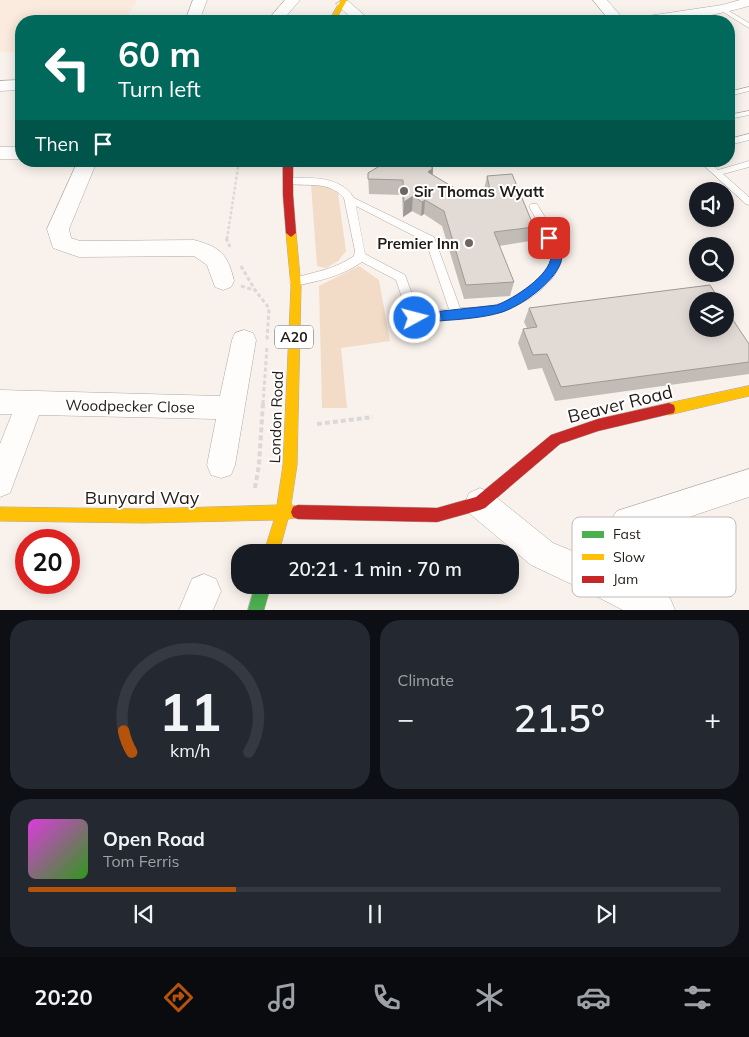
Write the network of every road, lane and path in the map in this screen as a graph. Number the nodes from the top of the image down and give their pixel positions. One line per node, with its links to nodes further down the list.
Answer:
1 (200, 0): 7 (street)
2 (293, 0): 8 (street)
3 (600, 0): 11 (street)
4 (343, 2): 9 (street); 10 (street)
5 (749, 2): 6 (street)
6 (722, 9): 12 (street); 13 (lane)
7 (194, 15)
8 (279, 15)
9 (335, 15)
10 (357, 15)
11 (613, 15)
12 (682, 15)
13 (732, 15)
14 (735, 17): 15 (lane)
15 (749, 26)
16 (15, 85): 17 (street)
17 (0, 86)
18 (749, 89): 19 (lane)
19 (735, 92)
20 (749, 112): 21 (lane)
21 (735, 116)
22 (749, 137): 23 (lane)
23 (735, 140)
24 (0, 153): 25 (street)
25 (15, 153)
26 (749, 164): 30 (lane)
27 (85, 167): 37 (street)
28 (288, 167): 31 (street, London Road / A20)
29 (710, 167): 30 (lane)
30 (716, 173): 32 (lane)
31 (287, 181): 33 (lane); 38 (street, London Road / A20)
32 (745, 193): 34 (lane)
33 (349, 199): 36 (lane); 39 (lane)
34 (749, 202)
35 (534, 206): 39 (lane)
36 (360, 256): 38 (lane); 39 (lane)
37 (223, 281)
38 (296, 282): 46 (street, London Road / A20)
39 (456, 313)
40 (244, 340): 44 (street)
41 (749, 391): 50 (street, Beaver Road)
42 (0, 402): 43 (street, Woodpecker Close)
43 (29, 404): 44 (street, Woodpecker Close); 48 (street)
44 (231, 408): 47 (street)
45 (373, 416): 46 (path)
46 (290, 428): 51 (street, London Road / A20)
47 (221, 465)
48 (0, 483)
49 (749, 483): 53 (street)
50 (480, 503): 51 (street, Beaver Road); 55 (street)
51 (284, 512): 52 (street, Bunyard Way); 54 (street, London Road / A20)
52 (0, 514)
53 (644, 517)
54 (274, 544)
55 (572, 567)
56 (260, 594): 58 (street)
57 (633, 597): 59 (street)
58 (256, 610)
59 (658, 610)

